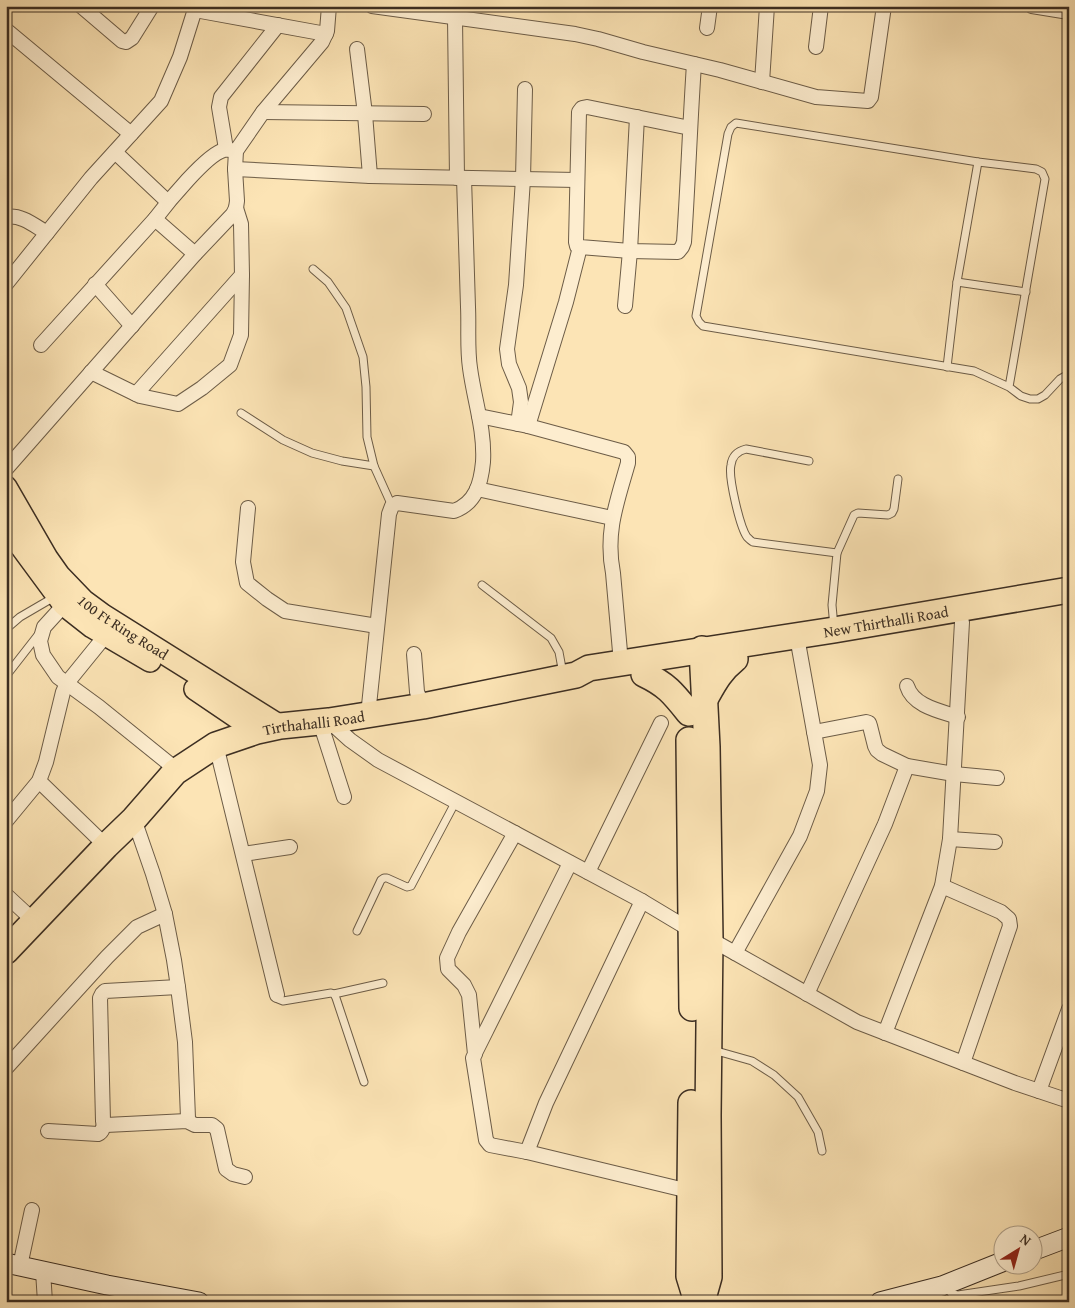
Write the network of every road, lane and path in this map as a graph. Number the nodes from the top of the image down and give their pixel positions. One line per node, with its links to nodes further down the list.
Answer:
1 (81, 6): 2 (street)
2 (152, 6)
3 (329, 6): 17 (street)
4 (372, 6): 11 (street)
5 (710, 6): 15 (street)
6 (767, 6): 21 (street)
7 (821, 6): 18 (street)
8 (884, 6): 21 (street)
9 (1032, 6): 12 (street)
10 (196, 8): 14 (street); 28 (street)
11 (406, 9): 13 (street)
12 (1069, 12)
13 (455, 18): 20 (street); 34 (street)
14 (278, 25): 17 (street); 29 (street)
15 (707, 28)
16 (6, 30): 28 (street)
17 (326, 34): 23 (street)
18 (816, 47)
19 (357, 49): 24 (street)
20 (694, 64): 21 (street); 27 (street)
21 (762, 82)
22 (525, 89): 35 (street)
23 (263, 112): 24 (street); 29 (street)
24 (365, 114): 25 (street); 33 (street)
25 (424, 114)
26 (637, 117): 27 (street); 36 (street); 43 (street)
27 (690, 128): 43 (street)
28 (131, 134): 30 (street)
29 (231, 150): 32 (street); 37 (street)
30 (115, 152): 37 (street); 41 (street)
31 (978, 162): 47 (lane); 50 (lane); 54 (lane)
32 (235, 169): 33 (street); 38 (street)
33 (370, 176): 34 (street)
34 (460, 178): 35 (street); 60 (street)
35 (523, 179): 36 (street); 61 (street)
36 (577, 180): 42 (street)
37 (168, 202): 40 (street)
38 (236, 208): 44 (street); 46 (street)
39 (6, 217): 41 (street)
40 (155, 218): 44 (street); 49 (street)
41 (47, 233): 48 (street)
42 (580, 247): 43 (street); 61 (street)
43 (630, 251): 51 (street)
44 (195, 254): 52 (street)
45 (313, 269): 63 (lane)
46 (242, 275): 58 (street); 58 (street)
47 (957, 282): 50 (lane); 54 (lane)
48 (6, 284)
49 (95, 284): 52 (street); 53 (street)
50 (1026, 292): 57 (lane)
51 (625, 306)
52 (132, 326): 55 (street)
53 (40, 345)
54 (947, 367): 57 (lane)
55 (91, 372): 58 (street); 64 (street)
56 (1069, 375): 57 (lane)
57 (1009, 388)
58 (136, 394)
59 (241, 413): 63 (lane)
60 (479, 416): 61 (street); 67 (street)
61 (523, 425): 70 (street)
62 (810, 461): 72 (lane)
63 (374, 466): 68 (lane)
64 (6, 469)
65 (898, 479): 72 (lane)
66 (6, 487): 99 (main road, 100 Ft Ring Road)
67 (478, 489): 68 (street); 70 (street)
68 (392, 506): 78 (street)
69 (248, 508): 78 (street)
70 (612, 518): 87 (street)
71 (6, 522): 75 (main road, 100 Ft Ring Road)
72 (838, 554): 81 (lane)
73 (482, 585): 90 (lane)
74 (1069, 590): 81 (highway, New Thirthalli Road)
75 (60, 601): 79 (street); 80 (lane); 82 (main road, 100 Ft Ring Road)
76 (1069, 605): 77 (highway)
77 (962, 622): 83 (highway); 96 (street)
78 (377, 626): 95 (street)
79 (44, 627): 89 (lane); 91 (street)
80 (6, 629)
81 (834, 630): 85 (highway, New Thirthalli Road)
82 (106, 635): 91 (street); 99 (main road, 100 Ft Ring Road)
83 (799, 648): 86 (highway); 100 (street)
84 (414, 654): 93 (street)
85 (695, 659): 86 (highway); 87 (highway, Tirthahalli Road); 88 (highway); 94 (highway)
86 (735, 659): 94 (highway)
87 (621, 663): 90 (highway, Tirthahalli Road)
88 (644, 674): 90 (highway); 94 (highway)
89 (6, 676)
90 (570, 676): 93 (highway, Tirthahalli Road)
91 (67, 683): 103 (street); 106 (street)
92 (906, 686): 96 (street)
93 (423, 706): 95 (highway, Tirthahalli Road)
94 (697, 706): 125 (highway)
95 (368, 715): 97 (highway, Tirthahalli Road)
96 (958, 717): 104 (street)
97 (325, 721): 99 (highway, Tirthahalli Road); 107 (street); 108 (street)
98 (661, 723): 118 (street)
99 (268, 728): 101 (highway, Tirthahalli Road)
100 (814, 732): 102 (street); 127 (street)
101 (216, 745): 103 (highway, Tirthahalli Road); 116 (street)
102 (906, 766): 104 (street); 131 (street)
103 (177, 770): 109 (highway, Tirthahalli Road)
104 (954, 774): 105 (street); 112 (street)
105 (997, 778)
106 (40, 781): 110 (street); 114 (street)
107 (344, 797)
108 (456, 802): 111 (street); 124 (lane)
109 (134, 819): 114 (highway, Tirthahalli Road); 122 (street)
110 (6, 821)
111 (515, 833): 117 (street); 136 (street)
112 (950, 839): 113 (street); 119 (street)
113 (995, 842)
114 (106, 846): 123 (highway, Tirthahalli Road)
115 (290, 846): 116 (street)
116 (242, 854): 132 (street)
117 (570, 863): 118 (street); 136 (street)
118 (588, 872): 121 (street)
119 (942, 886): 134 (street); 137 (street)
120 (6, 895): 123 (street)
121 (642, 901): 125 (street); 146 (street)
122 (165, 914): 129 (street); 138 (street)
123 (34, 921): 126 (highway, Tirthahalli Road)
124 (357, 931)
125 (701, 935): 127 (street); 135 (highway); 148 (highway)
126 (6, 951)
127 (735, 953): 131 (street)
128 (383, 983): 130 (lane)
129 (178, 987): 142 (street); 143 (street)
130 (334, 994): 132 (lane); 139 (lane)
131 (807, 994): 134 (street)
132 (277, 995)
133 (1069, 1009): 140 (street)
134 (885, 1033): 137 (street)
135 (708, 1049): 145 (lane); 160 (highway)
136 (475, 1054): 146 (street)
137 (963, 1063): 140 (street)
138 (6, 1068)
139 (364, 1082)
140 (1039, 1091): 141 (street)
141 (1069, 1101)
142 (187, 1121): 143 (street); 147 (street)
143 (104, 1124): 144 (street)
144 (48, 1131)
145 (822, 1151)
146 (526, 1152): 148 (street)
147 (246, 1177)
148 (690, 1191): 159 (highway)
149 (32, 1210): 152 (street)
150 (1069, 1236): 151 (street)
151 (1042, 1247)
152 (13, 1264): 154 (street)
153 (992, 1266): 156 (street)
154 (43, 1271): 157 (street); 158 (street)
155 (1069, 1274): 156 (lane)
156 (942, 1286): 161 (street)
157 (45, 1302)
158 (199, 1302)
159 (697, 1302)
160 (702, 1302)
161 (880, 1302)

